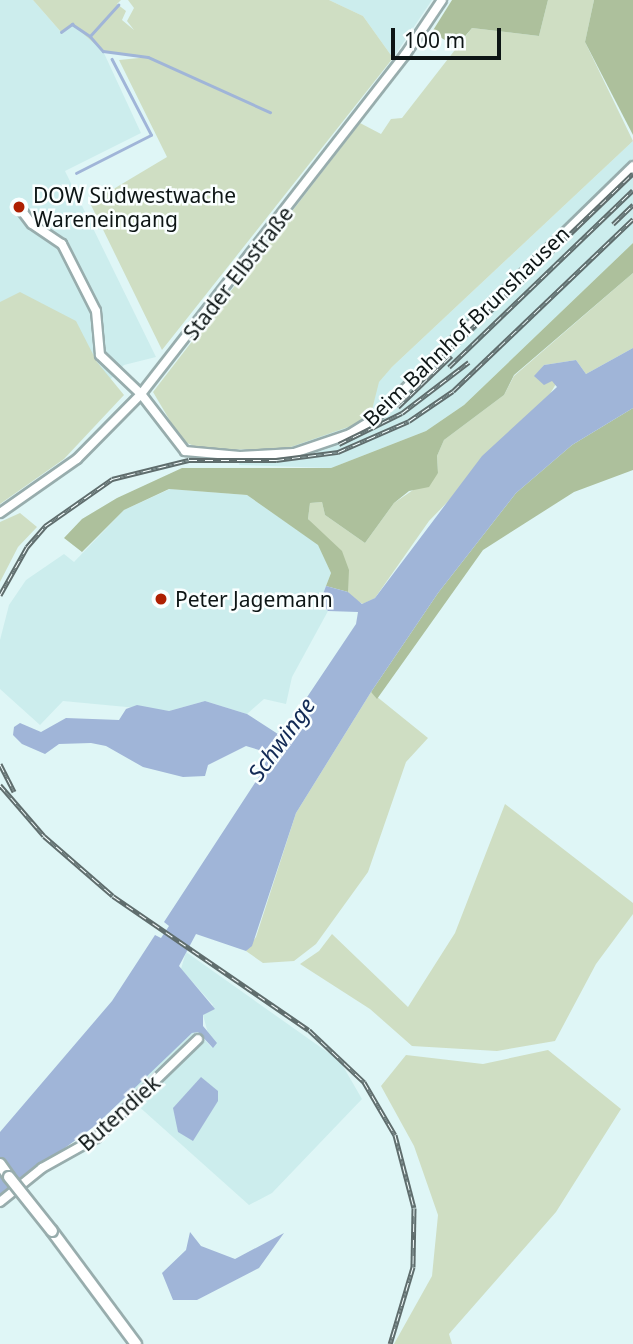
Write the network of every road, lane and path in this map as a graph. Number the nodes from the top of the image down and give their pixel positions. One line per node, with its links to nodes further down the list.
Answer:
1 (442, 0): 4 (street, Stader Elbstraße)
2 (633, 166): 4 (street, Beim Bahnhof Brunshausen)
3 (19, 207): 4 (street, Beim Bahnhof Brunshausen)
4 (141, 394): 5 (street, Stader Elbstraße)
5 (0, 513)
6 (198, 1039): 8 (street, Butendiek)
7 (0, 1164): 9 (main road, bridge)
8 (0, 1202)
9 (136, 1344)

